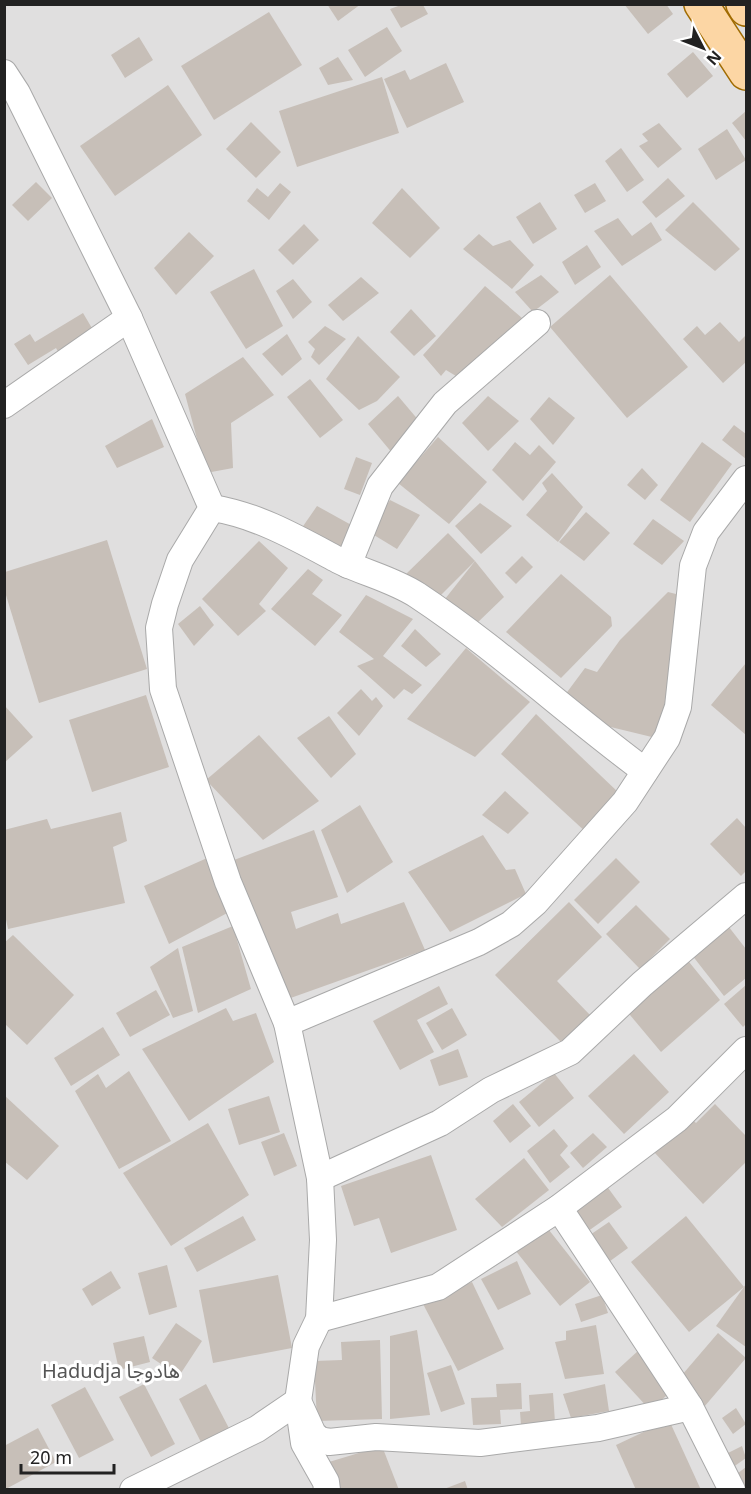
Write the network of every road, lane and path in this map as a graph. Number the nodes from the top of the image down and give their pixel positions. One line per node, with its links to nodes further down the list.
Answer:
1 (701, 4): 4 (main road)
2 (743, 4): 3 (main road)
3 (747, 9)
4 (747, 73)
5 (9, 90): 6 (street)
6 (129, 318): 8 (street); 10 (street)
7 (537, 323): 11 (street)
8 (4, 405)
9 (747, 479): 12 (street)
10 (212, 508): 11 (street); 14 (street)
11 (348, 565): 12 (street)
12 (645, 771): 14 (street)
13 (747, 896): 16 (street)
14 (287, 1023): 16 (street)
15 (747, 1050): 17 (street)
16 (320, 1178): 18 (street)
17 (560, 1208): 18 (street); 20 (street)
18 (319, 1319): 19 (street)
19 (298, 1401): 20 (street); 21 (street); 22 (street)
20 (690, 1407): 23 (street)
21 (133, 1490)
22 (327, 1490)
23 (732, 1490)

